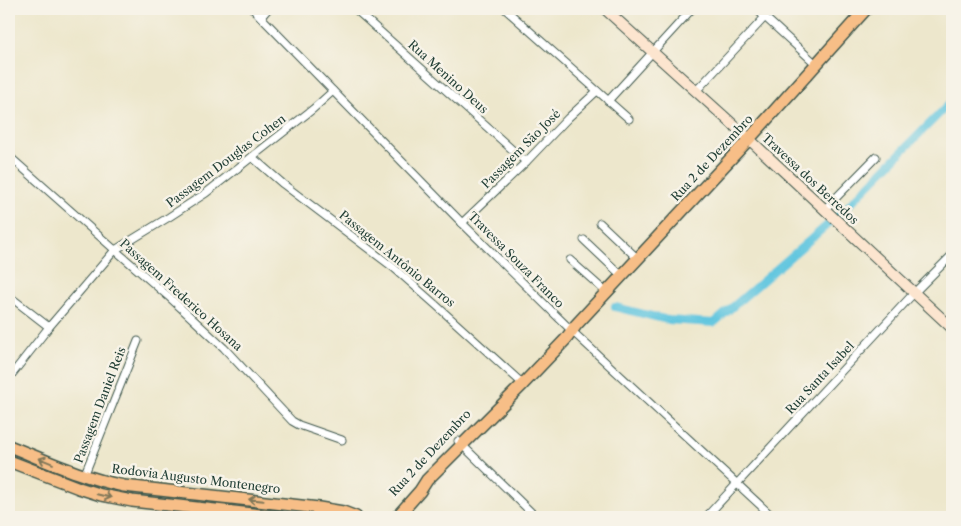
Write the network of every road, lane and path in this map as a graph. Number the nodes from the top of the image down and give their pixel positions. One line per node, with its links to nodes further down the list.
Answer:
1 (253, 9): 9 (street, Travessa Souza Franco)
2 (268, 9): 9 (street)
3 (355, 9): 22 (street, Rua Menino Deus)
4 (505, 9): 14 (street)
5 (605, 9): 11 (street, Travessa dos Berredos)
6 (692, 9): 11 (street)
7 (756, 9): 10 (street)
8 (859, 11): 12 (main road, Rua 2 de Dezembro)
9 (261, 17): 13 (street, Travessa Souza Franco)
10 (765, 17): 12 (street); 15 (street)
11 (652, 52): 15 (street, Travessa dos Berredos); 16 (street)
12 (816, 64): 18 (main road, Rua 2 de Dezembro)
13 (333, 91): 20 (street, Passagem Douglas Cohen); 24 (street, Travessa Souza Franco)
14 (597, 91): 16 (street); 22 (street, Passagem São José)
15 (696, 91): 18 (street, Travessa dos Berredos)
16 (608, 100): 17 (street)
17 (629, 119)
18 (748, 139): 23 (street, Travessa dos Berredos); 29 (main road, Rua 2 de Dezembro)
19 (9, 156): 27 (street, Passagem Frederico Hosana)
20 (252, 157): 27 (street, Passagem Douglas Cohen); 40 (street, Passagem Antônio Barros)
21 (876, 157): 23 (street)
22 (526, 162): 24 (street, Passagem São José)
23 (825, 210): 33 (street, Travessa dos Berredos)
24 (462, 223): 36 (street, Travessa Souza Franco)
25 (600, 223): 29 (street)
26 (584, 240): 31 (street)
27 (115, 250): 35 (street, Passagem Douglas Cohen); 41 (street, Passagem Frederico Hosana)
28 (952, 254): 33 (street, Rua Santa Isabel)
29 (637, 258): 31 (main road, Rua 2 de Dezembro)
30 (570, 260): 32 (street)
31 (622, 275): 32 (main road, Rua 2 de Dezembro)
32 (606, 292): 36 (main road, Rua 2 de Dezembro)
33 (914, 293): 37 (street, Travessa dos Berredos); 46 (street, Rua Santa Isabel)
34 (9, 296): 35 (street)
35 (49, 327): 39 (street, Passagem Douglas Cohen)
36 (572, 328): 40 (main road, Rua 2 de Dezembro); 46 (street, Travessa Souza Franco)
37 (952, 328)
38 (138, 341): 45 (street, Passagem Daniel Reis)
39 (9, 378)
40 (521, 382): 42 (main road, Rua 2 de Dezembro)
41 (342, 440)
42 (460, 443): 49 (main road, Rua 2 de Dezembro); 50 (main road, Rua 2 de Dezembro); 51 (street)
43 (9, 446): 45 (main road, Rodovia Augusto Montenegro, one-way to 43)
44 (9, 461): 47 (main road, one-way to 47)
45 (84, 476): 48 (main road, Rodovia Augusto Montenegro, one-way to 45)
46 (738, 484): 52 (street, Rua Santa Isabel); 53 (street, Travessa Souza Franco)
47 (279, 517)
48 (356, 517)
49 (390, 517)
50 (397, 517)
51 (536, 517)
52 (706, 517)
53 (773, 517)

